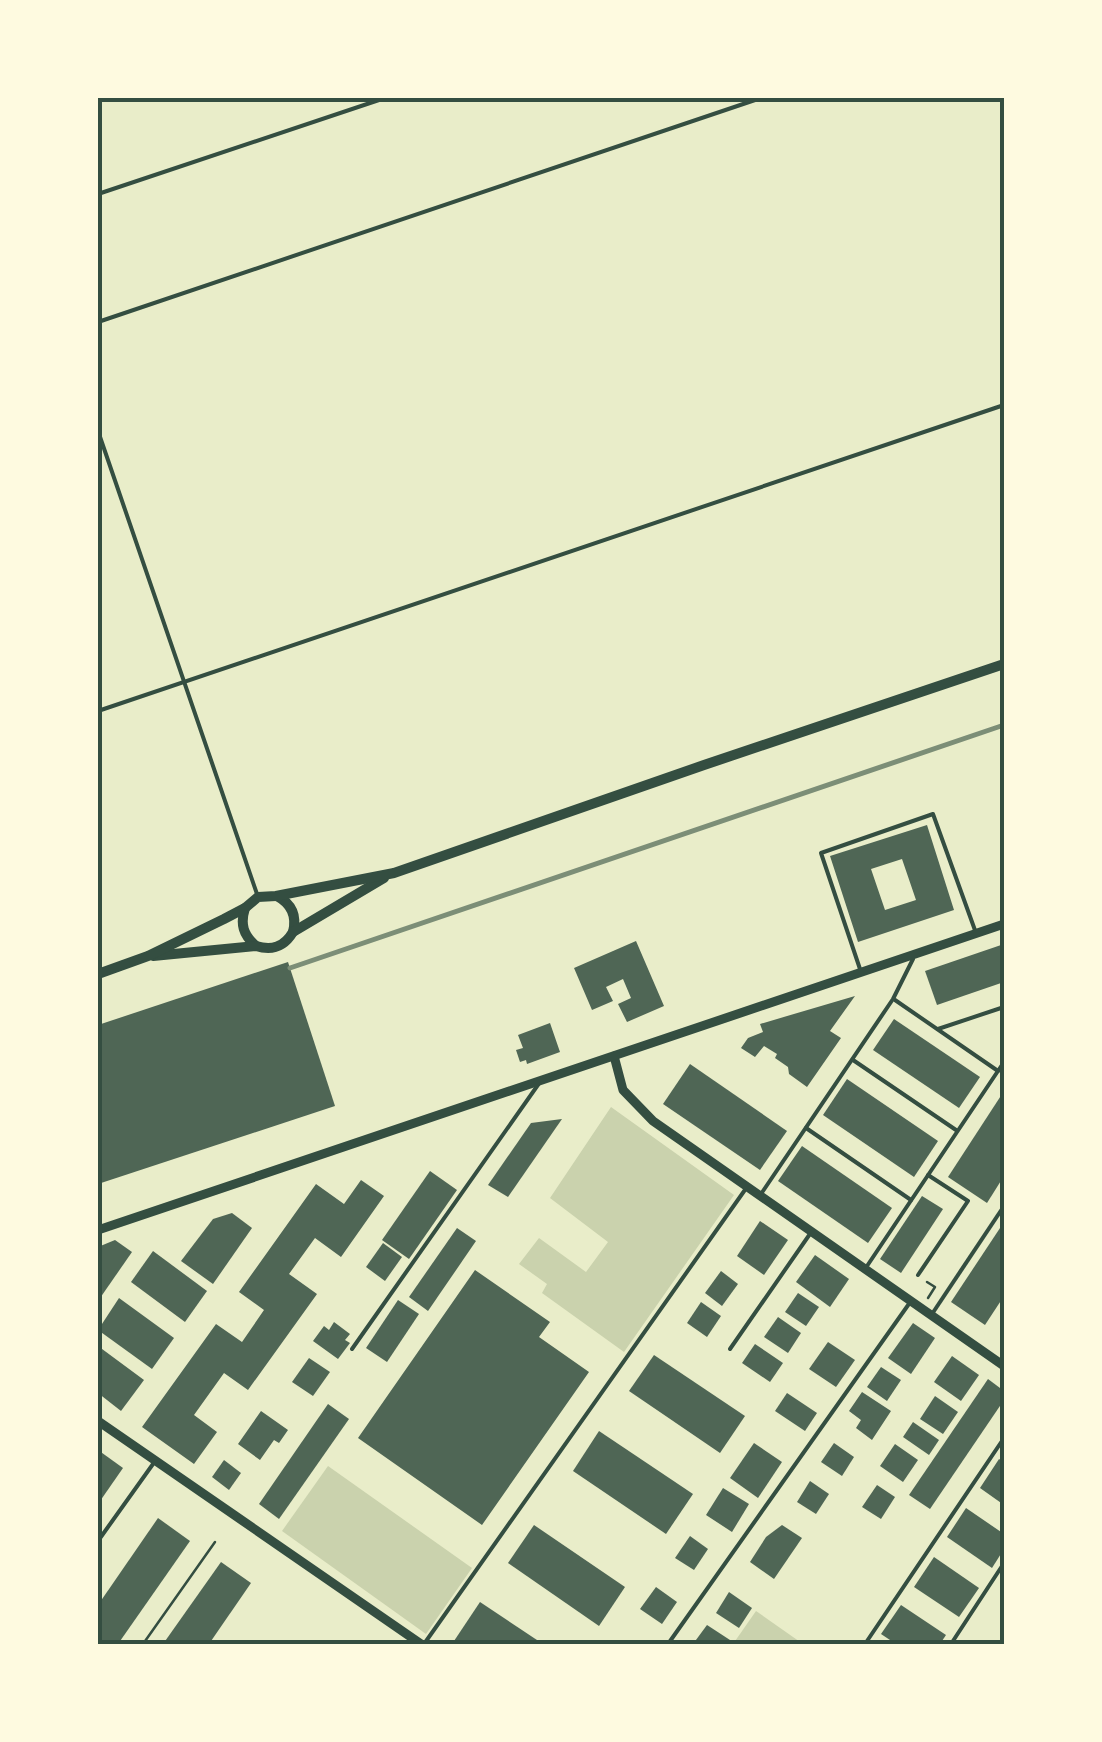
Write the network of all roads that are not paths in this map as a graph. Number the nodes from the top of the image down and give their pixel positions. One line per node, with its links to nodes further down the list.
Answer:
1 (386, 98): 3 (lane)
2 (761, 98): 4 (lane)
3 (98, 194)
4 (98, 322)
5 (1004, 405): 8 (lane)
6 (98, 431): 8 (lane)
7 (1004, 664): 10 (main road)
8 (184, 682): 9 (lane); 12 (lane)
9 (98, 711)
10 (394, 873): 11 (main road); 15 (main road)
11 (276, 896): 12 (main road); 15 (main road)
12 (258, 897): 13 (main road)
13 (246, 908): 17 (main road); 19 (main road)
14 (1004, 924): 16 (street)
15 (293, 932): 17 (main road)
16 (976, 934): 18 (street); 20 (lane)
17 (256, 946): 19 (main road)
18 (915, 954): 20 (street); 22 (lane)
19 (148, 956): 21 (main road)
20 (861, 972): 25 (street)
21 (98, 974)
22 (893, 999): 24 (lane); 26 (lane)
23 (1004, 1007): 24 (lane)
24 (938, 1030): 28 (lane)
25 (614, 1056): 29 (street); 33 (street)
26 (853, 1060): 30 (lane); 31 (lane)
27 (1004, 1062): 28 (lane)
28 (998, 1071): 31 (lane)
29 (542, 1078): 37 (street); 44 (lane)
30 (806, 1128): 34 (lane); 35 (lane)
31 (958, 1132): 32 (lane)
32 (928, 1175): 35 (lane); 40 (lane)
33 (747, 1187): 34 (street); 51 (lane)
34 (760, 1195): 38 (street)
35 (912, 1200): 39 (lane)
36 (1004, 1206): 42 (lane)
37 (98, 1230)
38 (812, 1232): 39 (street); 43 (lane)
39 (865, 1268): 41 (street)
40 (918, 1275)
41 (911, 1301): 42 (street); 52 (lane)
42 (932, 1315): 45 (street)
43 (730, 1349)
44 (352, 1350)
45 (1004, 1366)
46 (98, 1421): 48 (street)
47 (1004, 1438): 53 (lane)
48 (155, 1461): 49 (lane); 51 (street)
49 (98, 1541)
50 (1004, 1563): 54 (lane)
51 (422, 1644)
52 (668, 1644)
53 (865, 1644)
54 (951, 1644)

